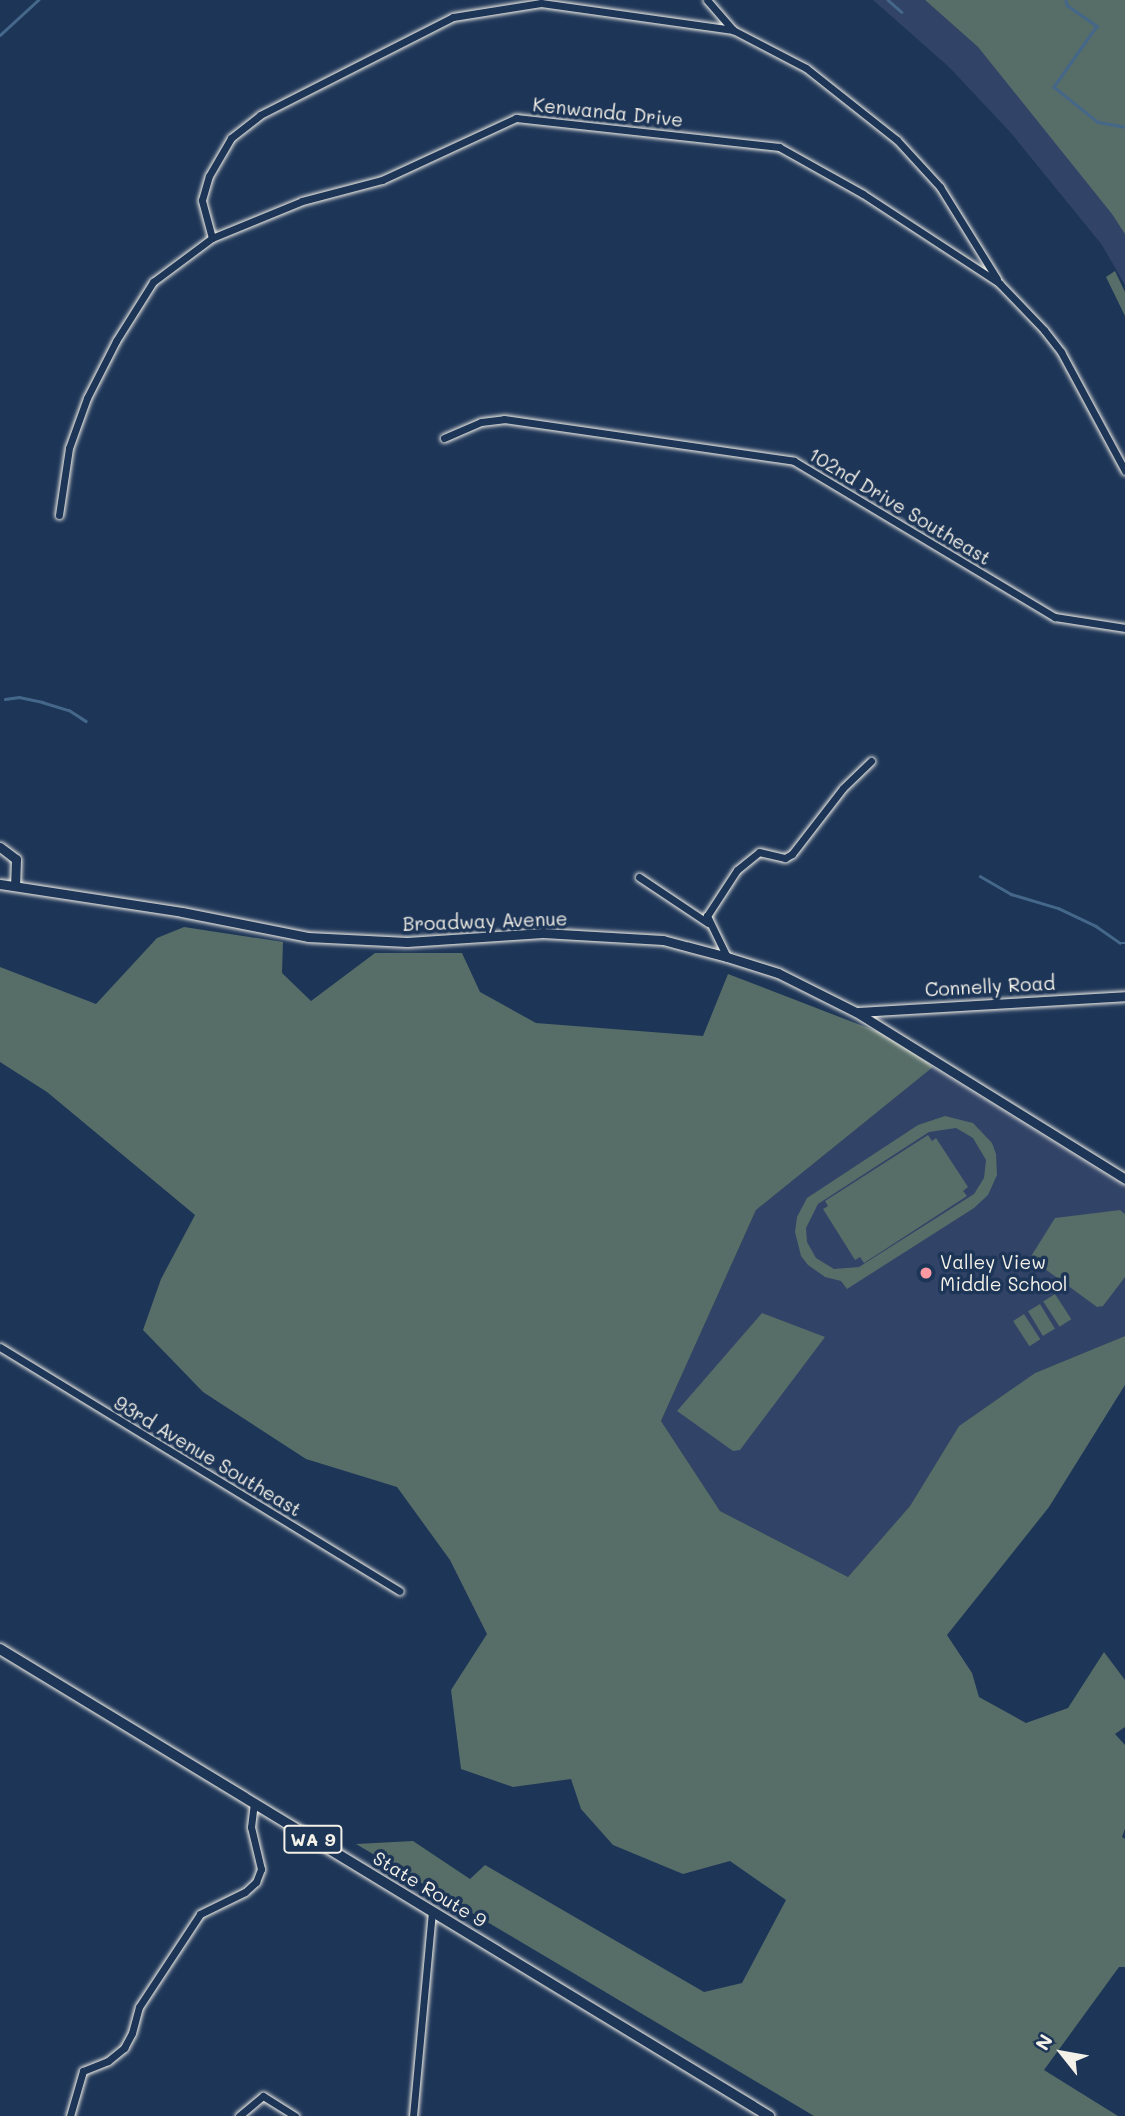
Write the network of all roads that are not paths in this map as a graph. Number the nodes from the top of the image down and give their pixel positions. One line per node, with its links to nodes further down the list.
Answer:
1 (707, 0): 2 (street)
2 (733, 30): 3 (street); 4 (street)
3 (212, 237): 4 (street, Kenwanda Drive); 7 (street, Kenwanda Drive)
4 (999, 283): 6 (street, Kenwanda Drive)
5 (444, 438): 8 (street, 102nd Drive Southeast)
6 (1125, 471)
7 (59, 514)
8 (1125, 628)
9 (871, 761): 14 (street)
10 (0, 846): 13 (street)
11 (639, 877): 14 (street)
12 (0, 884): 13 (street, Broadway Avenue)
13 (15, 884): 15 (street, Broadway Avenue)
14 (708, 923): 15 (street)
15 (727, 957): 17 (street, Broadway Avenue)
16 (1125, 996): 17 (street, Connelly Road)
17 (856, 1012): 18 (street, Broadway Avenue)
18 (1125, 1179)
19 (0, 1347): 20 (street, 93rd Avenue Southeast)
20 (399, 1591)
21 (0, 1649): 22 (main road, State Route 9 / WA 9)
22 (254, 1804): 23 (main road, State Route 9 / WA 9); 24 (street)
23 (432, 1911): 27 (street); 28 (main road, State Route 9 / WA 9)
24 (70, 2116)
25 (239, 2116): 26 (street)
26 (295, 2116)
27 (413, 2116)
28 (769, 2116)

